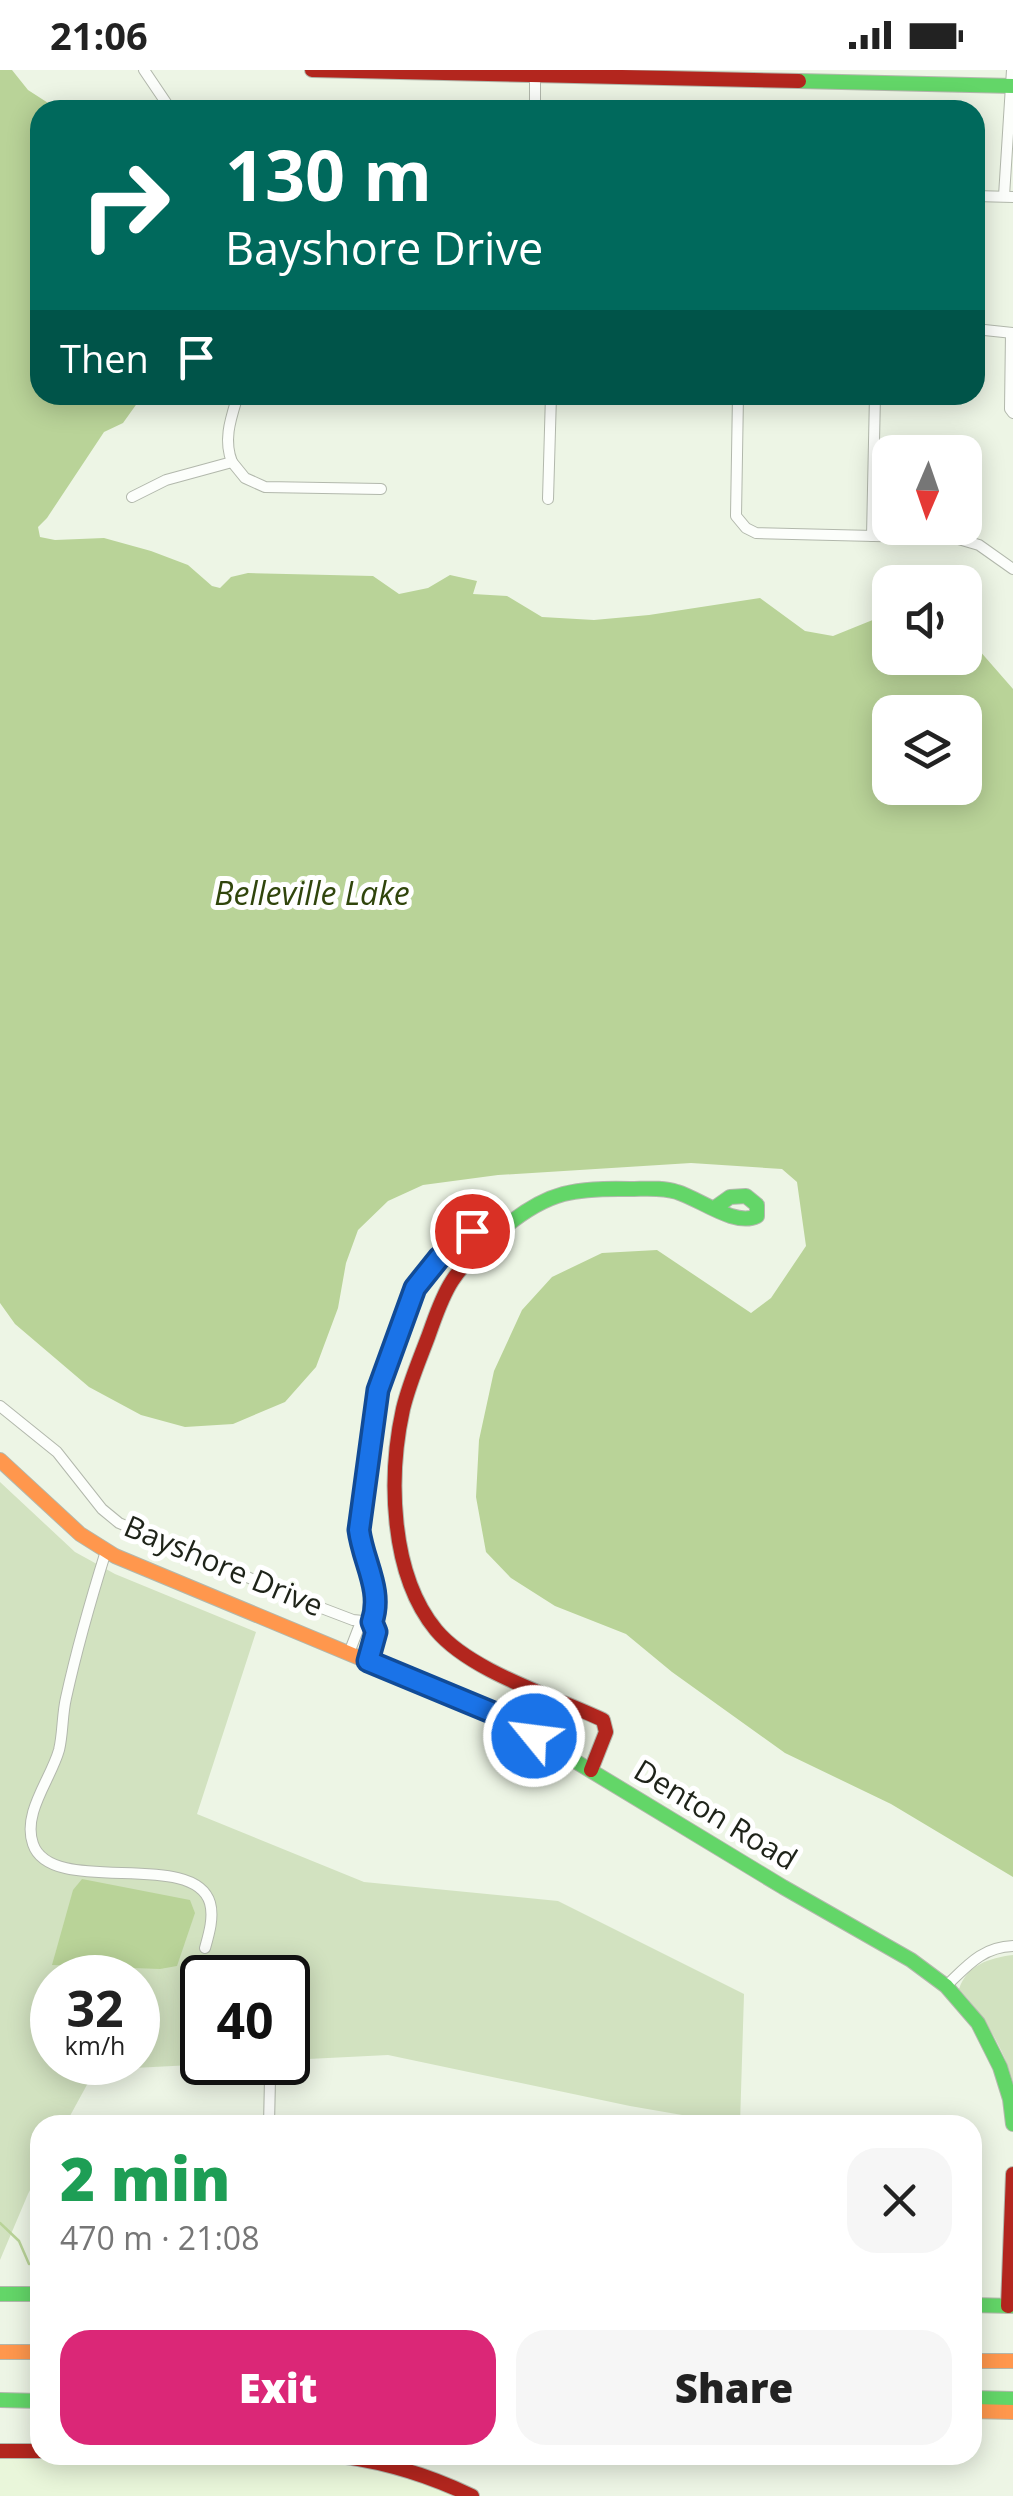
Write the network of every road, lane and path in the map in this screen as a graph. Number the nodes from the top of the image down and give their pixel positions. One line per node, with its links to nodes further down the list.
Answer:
1 (144, 70): 7 (street)
2 (312, 70): 3 (main road)
3 (535, 74): 4 (main road); 8 (street)
4 (699, 74): 5 (main road)
5 (716, 75): 6 (main road)
6 (1012, 80): 9 (street)
7 (164, 100)
8 (534, 100)
9 (1009, 197)
10 (985, 330): 11 (street)
11 (1012, 332): 16 (street)
12 (235, 405): 18 (street)
13 (551, 405): 21 (street)
14 (738, 405): 22 (street)
15 (875, 405): 17 (street)
16 (1013, 413)
17 (874, 435)
18 (232, 462): 19 (street); 20 (street)
19 (381, 489)
20 (132, 497)
21 (548, 499)
22 (872, 536)
23 (979, 545): 24 (street)
24 (1013, 569)
25 (716, 1207): 33 (main road)
26 (486, 1210): 30 (street, Bayshore Drive)
27 (0, 1406): 30 (street, Bayshore Drive)
28 (0, 1460): 29 (main road, Denton Road)
29 (106, 1551): 31 (main road, Denton Road); 35 (street)
30 (372, 1622): 31 (street, Bayshore Drive); 32 (street, Bayshore Drive)
31 (349, 1653): 32 (main road, Denton Road)
32 (368, 1661): 33 (main road, Denton Road)
33 (591, 1770): 36 (main road, Denton Road)
34 (1013, 1946): 36 (street)
35 (205, 1948)
36 (946, 1986): 39 (main road, Denton Road)
37 (270, 2085): 38 (street)
38 (269, 2115)
39 (1013, 2124)
40 (1013, 2174): 44 (main road)
41 (0, 2294): 42 (main road)
42 (30, 2294)
43 (982, 2305): 44 (main road)
44 (1011, 2306)
45 (0, 2352): 46 (main road)
46 (30, 2352)
47 (982, 2361): 48 (main road)
48 (1013, 2361)
49 (0, 2390): 50 (main road)
50 (30, 2390)
51 (982, 2398): 52 (main road)
52 (1013, 2399)
53 (0, 2400): 54 (main road)
54 (30, 2401)
55 (982, 2411): 56 (main road)
56 (1013, 2412)
57 (0, 2451): 58 (main road)
58 (30, 2451)
59 (395, 2465): 60 (main road)
60 (472, 2496)

